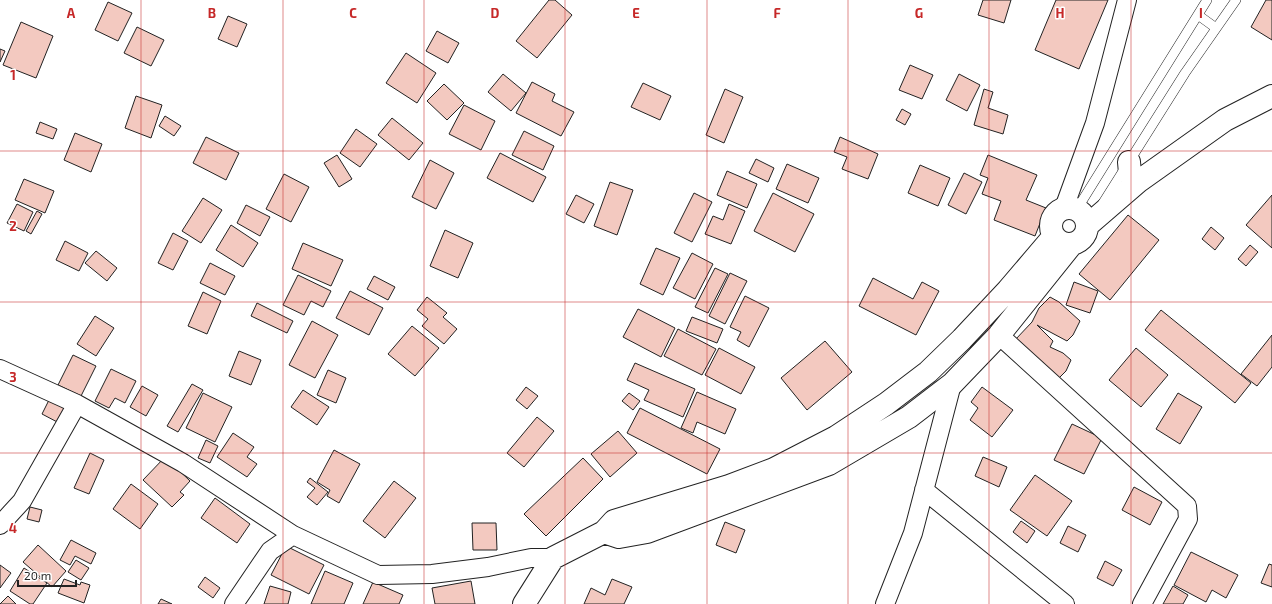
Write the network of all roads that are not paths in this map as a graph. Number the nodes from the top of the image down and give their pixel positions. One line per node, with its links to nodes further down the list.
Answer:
1 (1127, 0): 9 (street)
2 (1207, 0): 4 (lane)
3 (1236, 0): 5 (lane)
4 (1198, 15): 5 (lane); 9 (lane)
5 (1216, 28): 7 (lane)
6 (1272, 96): 8 (street)
7 (1129, 162): 8 (street); 9 (lane)
8 (1140, 181): 9 (street)
9 (1076, 214): 10 (street); 10 (street)
10 (1063, 240): 11 (street); 17 (street)
11 (999, 335): 13 (street); 24 (street)
12 (0, 370): 14 (street)
13 (952, 384): 15 (street); 17 (street)
14 (77, 404): 16 (street); 18 (street)
15 (924, 490): 22 (street); 23 (street)
16 (0, 525)
17 (604, 532): 19 (street)
18 (293, 535): 19 (street); 20 (street)
19 (553, 558): 21 (street)
20 (234, 604)
21 (524, 604)
22 (885, 604)
23 (1065, 604)
24 (1142, 604)

